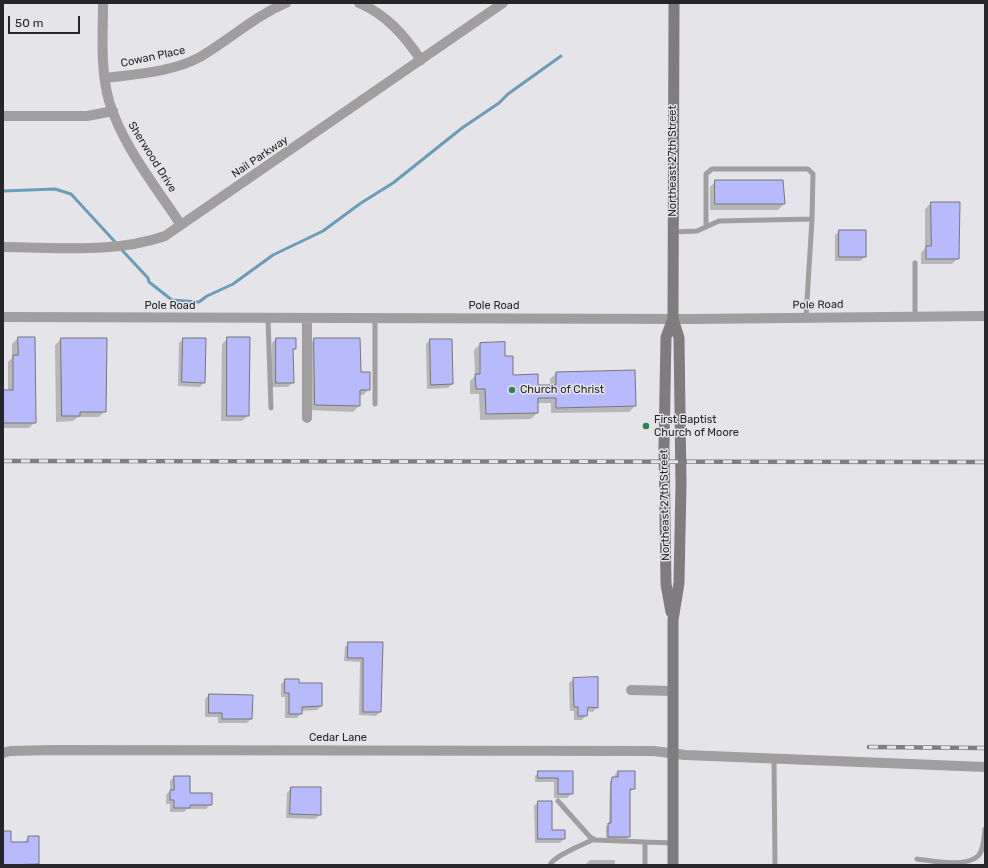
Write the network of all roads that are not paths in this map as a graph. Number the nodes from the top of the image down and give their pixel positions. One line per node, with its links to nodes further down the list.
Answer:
1 (103, 3): 7 (street, Sherwood Drive)
2 (286, 3): 7 (street, Cowan Place)
3 (359, 3): 6 (street)
4 (503, 3): 6 (street, Nail Parkway)
5 (674, 3): 13 (main road, Northeast 27th Street)
6 (421, 60): 11 (street, Nail Parkway)
7 (105, 78): 8 (street, Sherwood Drive)
8 (113, 112): 9 (street); 11 (street, Sherwood Drive)
9 (3, 116)
10 (812, 219): 12 (lane); 12 (lane); 19 (lane)
11 (181, 225): 14 (street, Nail Parkway)
12 (706, 227): 13 (lane)
13 (673, 232): 23 (main road, Northeast 27th Street)
14 (3, 247)
15 (915, 263): 16 (lane)
16 (915, 316): 17 (street, Pole Road); 19 (street, Pole Road)
17 (985, 316)
18 (3, 317): 20 (street, Pole Road)
19 (806, 317): 23 (street, Pole Road)
20 (268, 318): 21 (street, Pole Road); 25 (lane)
21 (307, 318): 22 (street, Pole Road); 26 (street)
22 (375, 318): 23 (street, Pole Road); 24 (lane)
23 (673, 319): 27 (main road, Northeast 27th Street); 27 (main road, Northeast 27th Street)
24 (375, 404)
25 (270, 408)
26 (307, 418)
27 (673, 620): 29 (main road, Northeast 27th Street)
28 (631, 690): 29 (street)
29 (673, 691): 31 (main road, Northeast 27th Street)
30 (3, 753): 31 (street, Cedar Lane)
31 (673, 754): 32 (street, Cedar Lane); 38 (main road, Northeast 27th Street)
32 (774, 760): 33 (street, Cedar Lane); 43 (lane)
33 (985, 767)
34 (558, 801): 36 (lane)
35 (985, 829): 39 (lane)
36 (594, 840): 37 (lane); 40 (lane)
37 (645, 842): 38 (lane); 41 (lane)
38 (673, 843): 42 (main road, Northeast 27th Street)
39 (917, 859)
40 (550, 865)
41 (645, 865)
42 (673, 865)
43 (775, 865)

